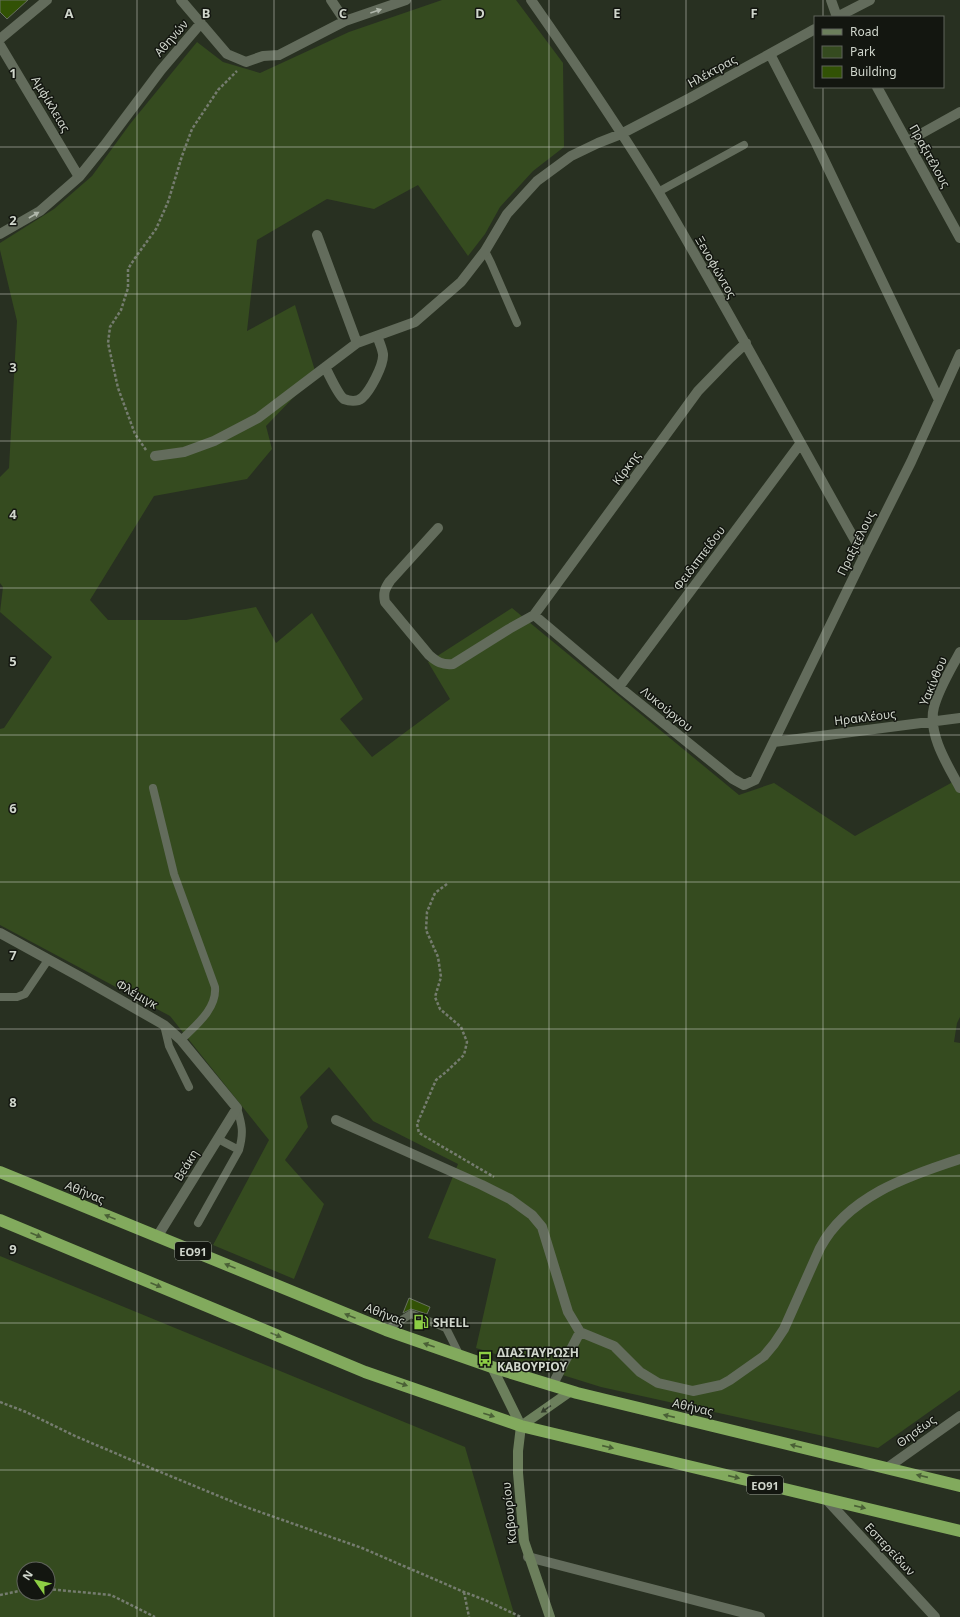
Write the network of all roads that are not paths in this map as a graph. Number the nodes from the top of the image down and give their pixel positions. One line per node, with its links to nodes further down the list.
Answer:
1 (47, 0): 13 (street)
2 (181, 0): 11 (street)
3 (331, 0): 10 (street)
4 (406, 0): 10 (street, one-way to 4)
5 (531, 0): 18 (street, Ξενοφώντος)
6 (831, 0): 8 (street)
7 (870, 0): 9 (street)
8 (837, 16)
9 (839, 16)
10 (345, 22): 11 (street, Αθηνών)
11 (201, 23): 21 (street, Αθηνών)
12 (814, 30): 15 (street, Ηλέκτρας)
13 (0, 39)
14 (0, 45): 21 (street, Αμφίκλειας)
15 (770, 54): 18 (street, Ηλέκτρας); 33 (street)
16 (878, 88): 19 (street, Πραξιτέλους)
17 (960, 112): 19 (street)
18 (621, 134): 22 (street, Ξενοφώντος); 26 (street, Ηλέκτρας)
19 (908, 141): 25 (street, Πραξιτέλους)
20 (744, 146): 22 (lane)
21 (79, 177): 23 (street, Αθηνών, one-way to 21)
22 (658, 192): 30 (street, Ξενοφώντος)
23 (0, 234)
24 (317, 235): 29 (street)
25 (960, 238)
26 (485, 251): 27 (lane); 28 (street, Ηλέκτρας)
27 (517, 324)
28 (377, 336): 29 (street, Ηλέκτρας); 32 (street)
29 (357, 343): 32 (street, Ηλέκτρας)
30 (746, 343): 34 (street, Ξενοφώντος); 38 (street, Κίρκης)
31 (960, 354): 33 (street, Πραξιτέλους)
32 (325, 367): 35 (street, Ηλέκτρας)
33 (939, 400): 37 (street, Πραξιτέλους)
34 (800, 444): 37 (street, Ξενοφώντος); 40 (street, Φειδιππείδου)
35 (155, 456)
36 (438, 528): 38 (street)
37 (864, 556): 43 (street, Πραξιτέλους)
38 (534, 615): 40 (street, Λυκούργου)
39 (960, 652): 42 (street, Υακίνθου)
40 (619, 687): 43 (street, Λυκούργου)
41 (960, 718): 42 (street, Ηρακλέους)
42 (932, 721): 43 (street, Ηρακλέους); 45 (street)
43 (774, 742)
44 (153, 788): 50 (lane)
45 (960, 788)
46 (0, 933): 47 (street, Φλέμιγκ)
47 (48, 960): 48 (lane); 49 (street, Φλέμιγκ)
48 (0, 997)
49 (164, 1025): 50 (street, Φλέμιγκ); 51 (lane)
50 (181, 1040): 52 (street, Φλέμιγκ)
51 (189, 1087)
52 (237, 1108): 54 (street, Βεάκη); 55 (lane)
53 (336, 1120): 62 (street)
54 (218, 1139): 55 (lane); 60 (street, Βεάκη)
55 (239, 1150): 59 (lane)
56 (960, 1159): 62 (street)
57 (0, 1172): 60 (highway, Αθήνας / ΕΟ91, one-way to 57)
58 (0, 1220): 68 (highway, ΕΟ91, one-way to 68)
59 (198, 1223)
60 (158, 1237): 61 (highway, Αθήνας / ΕΟ91, one-way to 60)
61 (386, 1330): 63 (highway, Αθήνας / ΕΟ91, one-way to 61); 63 (lane)
62 (580, 1332): 65 (street)
63 (460, 1356): 64 (highway, Αθήνας / ΕΟ91)
64 (492, 1367): 65 (highway, Αθήνας / ΕΟ91); 68 (street)
65 (552, 1386): 66 (highway, Αθήνας / ΕΟ91)
66 (571, 1391): 68 (street, one-way to 68); 69 (highway, Αθήνας / ΕΟ91, one-way to 66)
67 (960, 1416): 69 (street, Θησέως)
68 (521, 1426): 71 (highway, ΕΟ91, one-way to 71); 73 (street, Καβουρίου)
69 (887, 1468): 70 (highway, Αθήνας / ΕΟ91, one-way to 69)
70 (960, 1486)
71 (826, 1499): 72 (highway, ΕΟ91, one-way to 72); 76 (street, Εσπερείδων)
72 (960, 1531)
73 (528, 1557): 74 (street, Καβουρίου); 75 (street)
74 (550, 1617)
75 (760, 1617)
76 (935, 1617)

